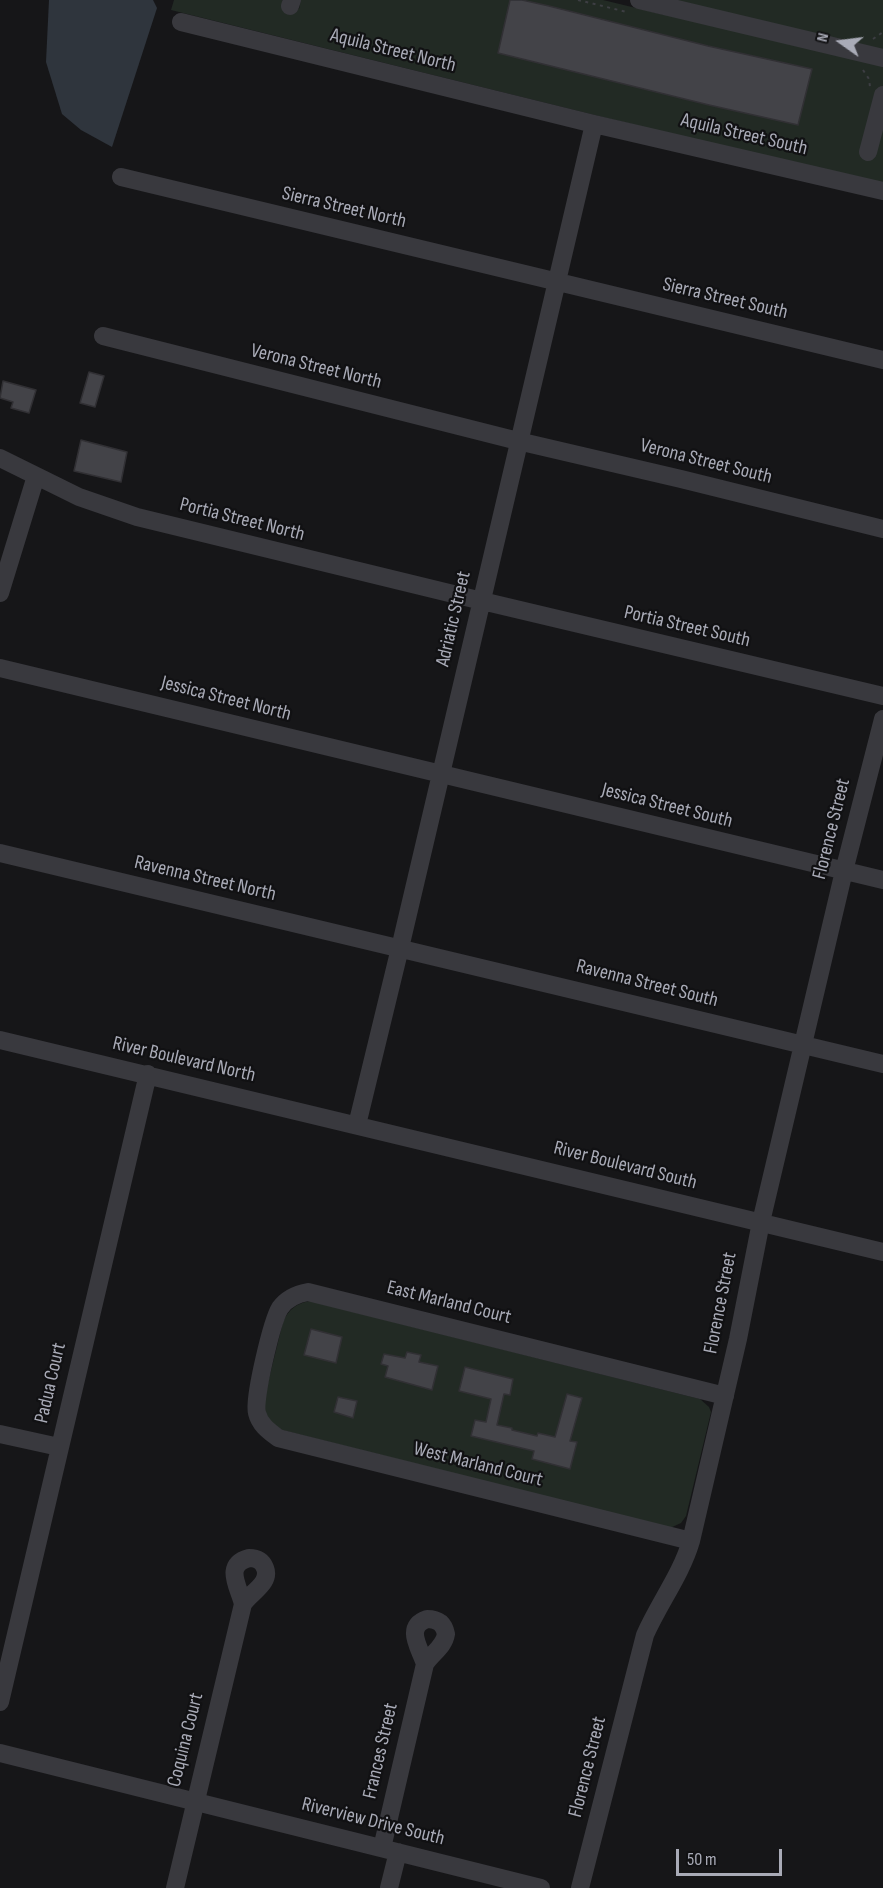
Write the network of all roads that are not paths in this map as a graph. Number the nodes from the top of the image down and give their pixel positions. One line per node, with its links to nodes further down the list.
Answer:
1 (639, 0): 2 (street)
2 (659, 2): 4 (street)
3 (182, 21): 6 (street, Aquila Street North)
4 (883, 58)
5 (883, 95): 7 (street)
6 (594, 124): 9 (street, Aquila Street South); 10 (street, Adriatic Street)
7 (868, 152)
8 (121, 177): 10 (street, Sierra Street North)
9 (883, 191)
10 (557, 282): 12 (street, Sierra Street South); 13 (street, Adriatic Street)
11 (103, 336): 13 (street, Verona Street North)
12 (883, 360)
13 (519, 441): 16 (street, Verona Street South); 18 (street, Adriatic Street)
14 (0, 458): 15 (street, Portia Street North)
15 (36, 476): 17 (street); 18 (street, Portia Street North)
16 (883, 529)
17 (0, 593)
18 (482, 602): 20 (street, Portia Street South); 22 (street, Adriatic Street)
19 (0, 668): 22 (street, Jessica Street North)
20 (883, 696)
21 (883, 719): 24 (street, Florence Street)
22 (441, 774): 24 (street, Jessica Street South); 26 (street, Adriatic Street)
23 (0, 853): 26 (street, Ravenna Street North)
24 (844, 871): 25 (street, Jessica Street South); 28 (street, Florence Street)
25 (883, 880)
26 (400, 948): 28 (street, Ravenna Street South); 31 (street, Adriatic Street)
27 (0, 1040): 30 (street, River Boulevard North)
28 (802, 1045): 29 (street, Ravenna Street South); 32 (street, Florence Street)
29 (883, 1064)
30 (147, 1074): 31 (street, River Boulevard North); 37 (street, Padua Court)
31 (357, 1125): 32 (street, River Boulevard South)
32 (761, 1222): 33 (street, River Boulevard South); 34 (street, Florence Street)
33 (883, 1252)
34 (725, 1396): 35 (street, East Marland Court); 38 (street, Florence Street)
35 (260, 1422): 38 (street, West Marland Court)
36 (0, 1434): 37 (street)
37 (59, 1447): 40 (street, Padua Court)
38 (691, 1541): 49 (street, Florence Street)
39 (243, 1604): 44 (street, Coquina Court)
40 (5, 1663): 42 (street, Padua Court)
41 (425, 1664): 45 (street, Frances Street)
42 (0, 1702)
43 (0, 1753): 44 (street, Riverview Drive South)
44 (195, 1801): 45 (street, Riverview Drive South); 46 (street, Coquina Court)
45 (390, 1850): 47 (street, Frances Street); 48 (street, Riverview Drive South)
46 (176, 1888)
47 (389, 1888)
48 (541, 1888)
49 (580, 1888)

